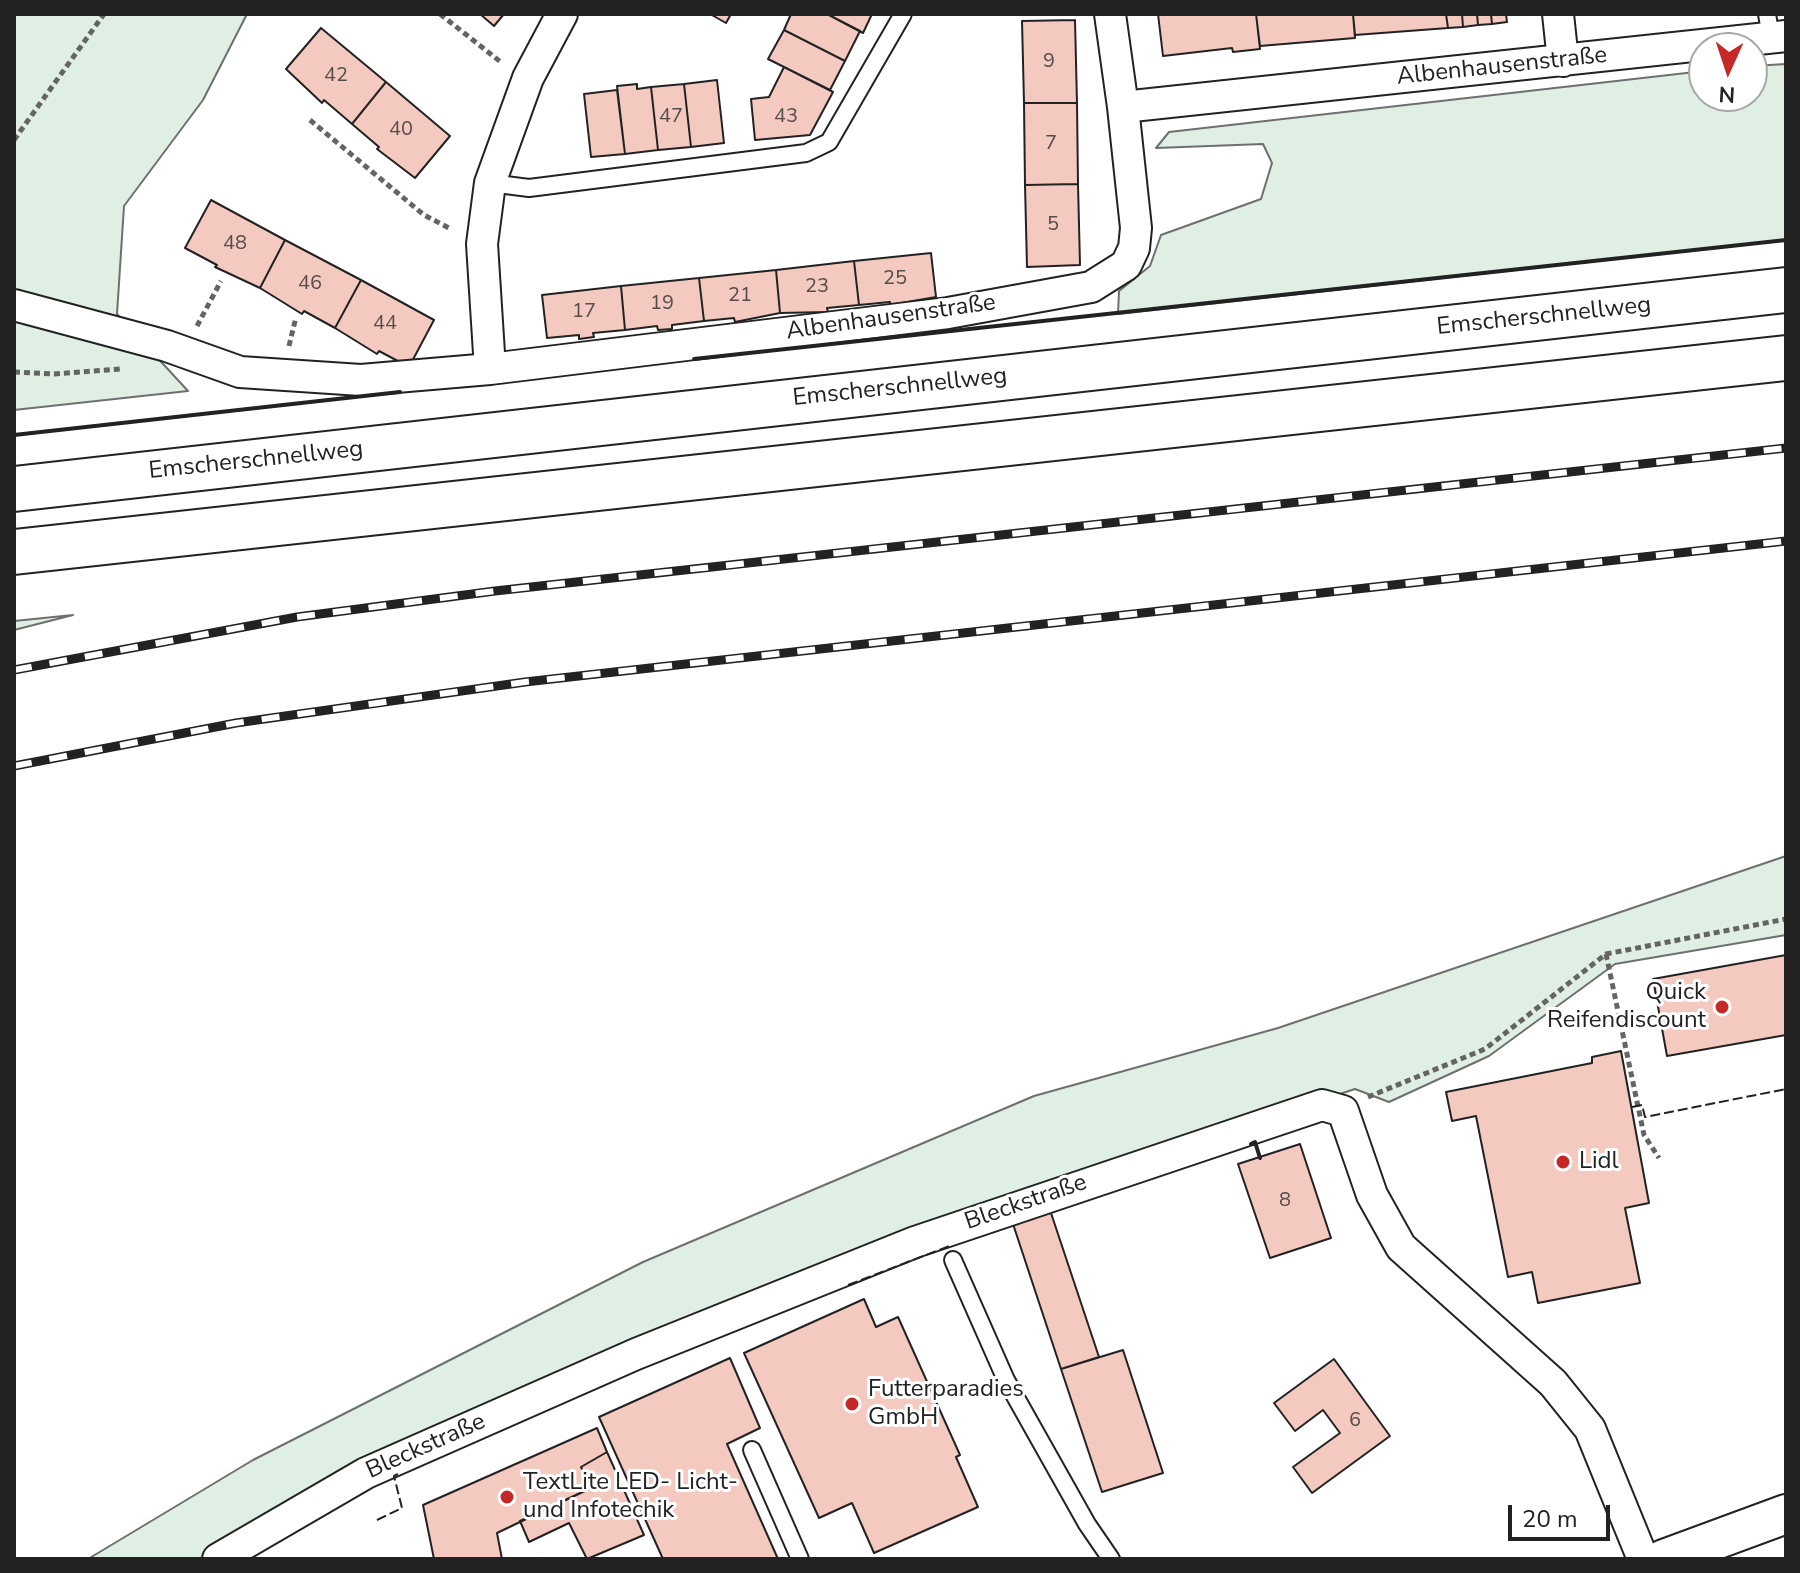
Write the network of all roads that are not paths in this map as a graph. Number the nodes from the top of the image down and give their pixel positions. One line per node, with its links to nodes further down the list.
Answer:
1 (562, 14): 8 (street)
2 (903, 14): 8 (lane)
3 (1110, 14): 7 (street, Albenhausenstraße)
4 (1558, 14): 6 (street)
5 (1775, 29): 6 (street, Albenhausenstraße)
6 (1563, 61): 7 (street, Albenhausenstraße)
7 (1123, 107): 12 (street, Albenhausenstraße)
8 (490, 183): 12 (street)
9 (1786, 290): 13 (highway, Emscherschnellweg)
10 (14, 305): 12 (street, Albenhausenstraße)
11 (1786, 358): 14 (highway)
12 (490, 369)
13 (14, 489)
14 (14, 552)
15 (953, 1260): 20 (lane)
16 (752, 1450): 19 (lane)
17 (1786, 1514): 22 (street)
18 (218, 1559): 21 (street, Bleckstraße)
19 (800, 1559)
20 (1111, 1559)
21 (1643, 1559)
22 (1664, 1559)

